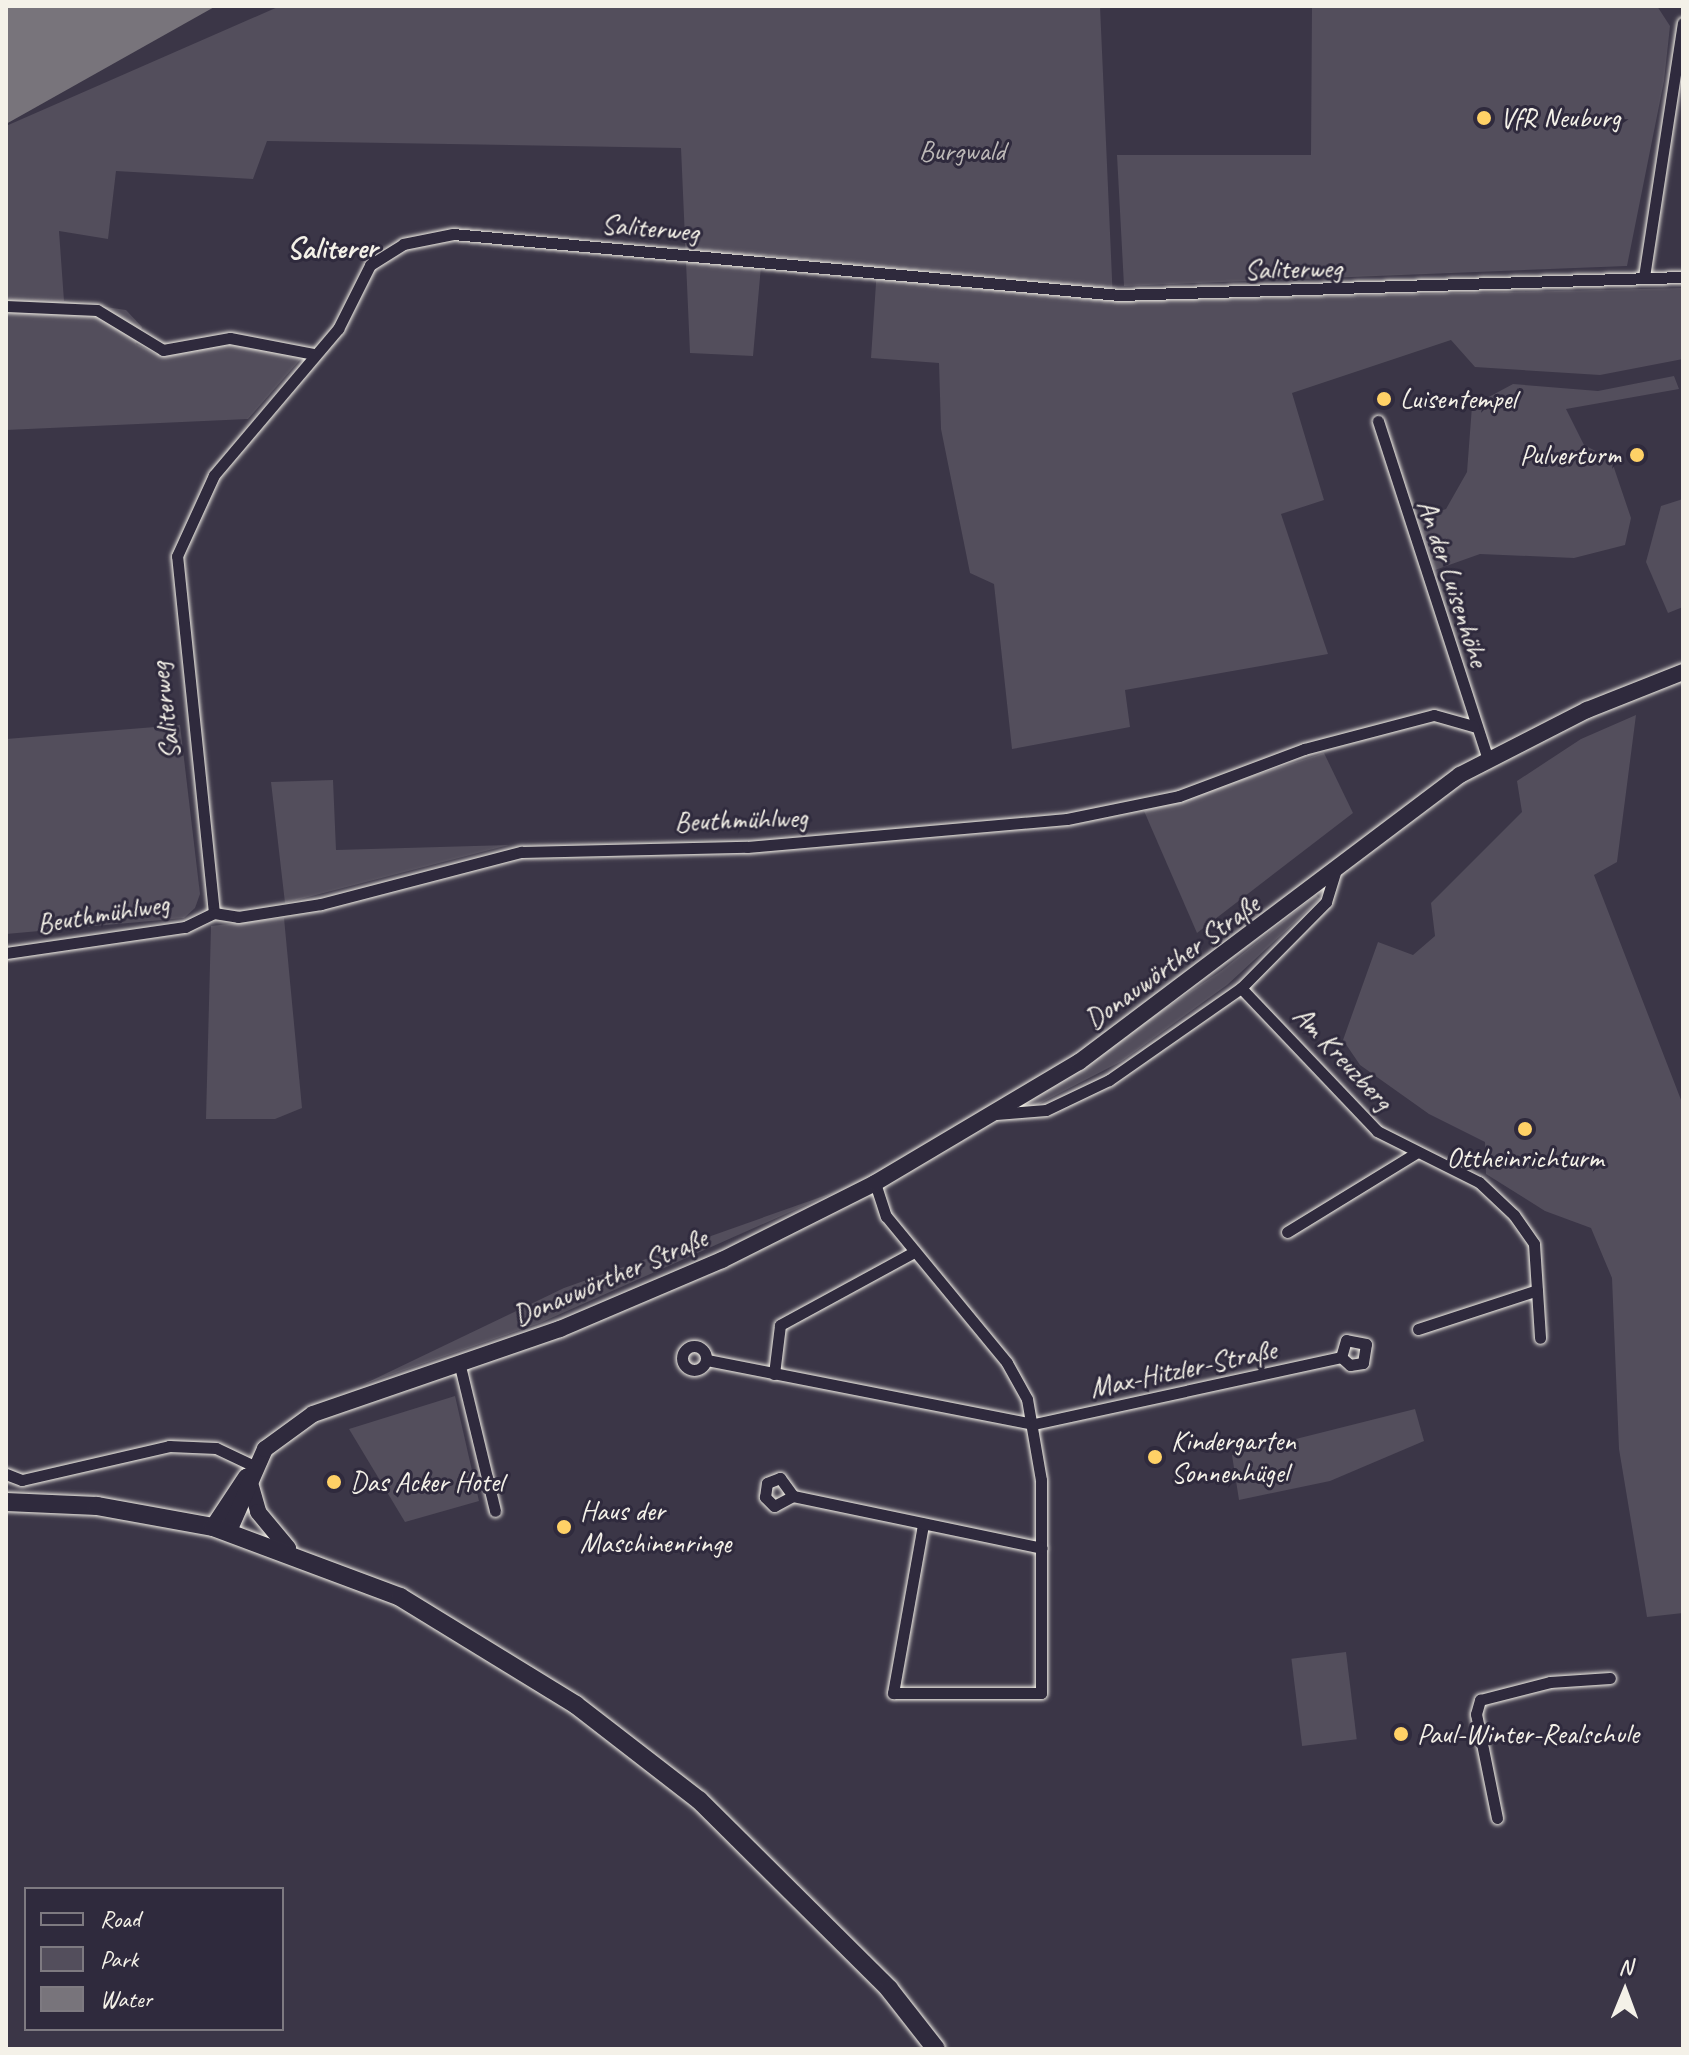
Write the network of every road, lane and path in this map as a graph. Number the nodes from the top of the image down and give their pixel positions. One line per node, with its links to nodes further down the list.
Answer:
1 (1683, 23): 2 (street)
2 (1680, 71): 3 (street)
3 (1644, 277): 4 (street, Saliterweg); 6 (street, Saliterweg)
4 (1683, 277)
5 (6, 306): 6 (street)
6 (314, 354): 12 (street, Saliterweg)
7 (1378, 421): 9 (street, An der Luisenhöhe)
8 (1683, 672): 10 (main road, Donauwörther Straße)
9 (1473, 726): 10 (street, An der Luisenhöhe); 12 (street, Beuthmühlweg)
10 (1488, 759): 11 (main road, Donauwörther Straße)
11 (1335, 872): 14 (street, Donauwörther Straße); 15 (main road, Donauwörther Straße)
12 (214, 913): 13 (street, Beuthmühlweg)
13 (6, 953)
14 (1241, 988): 15 (street, Donauwörther Straße); 16 (street, Am Kreuzberg)
15 (996, 1114): 17 (main road, Donauwörther Straße)
16 (1416, 1153): 18 (street); 20 (street, Am Kreuzberg)
17 (875, 1183): 19 (street); 25 (main road, Donauwörther Straße)
18 (1287, 1232)
19 (912, 1253): 26 (street); 27 (street)
20 (1537, 1290): 21 (street); 22 (street, Am Kreuzberg)
21 (1418, 1329)
22 (1540, 1338)
23 (1341, 1357): 27 (street, Max-Hitzler-Straße)
24 (707, 1360): 26 (street)
25 (460, 1366): 28 (main road, Donauwörther Straße); 32 (street)
26 (774, 1374): 27 (street)
27 (1034, 1424): 36 (street)
28 (251, 1471): 29 (street); 34 (main road, Donauwörther Straße); 35 (main road)
29 (6, 1474)
30 (793, 1496): 33 (street)
31 (6, 1502): 34 (main road)
32 (495, 1511)
33 (923, 1524): 36 (street); 36 (street)
34 (221, 1529): 35 (main road)
35 (288, 1548): 39 (main road)
36 (1042, 1548)
37 (1610, 1678): 38 (street)
38 (1497, 1818)
39 (936, 2049)

